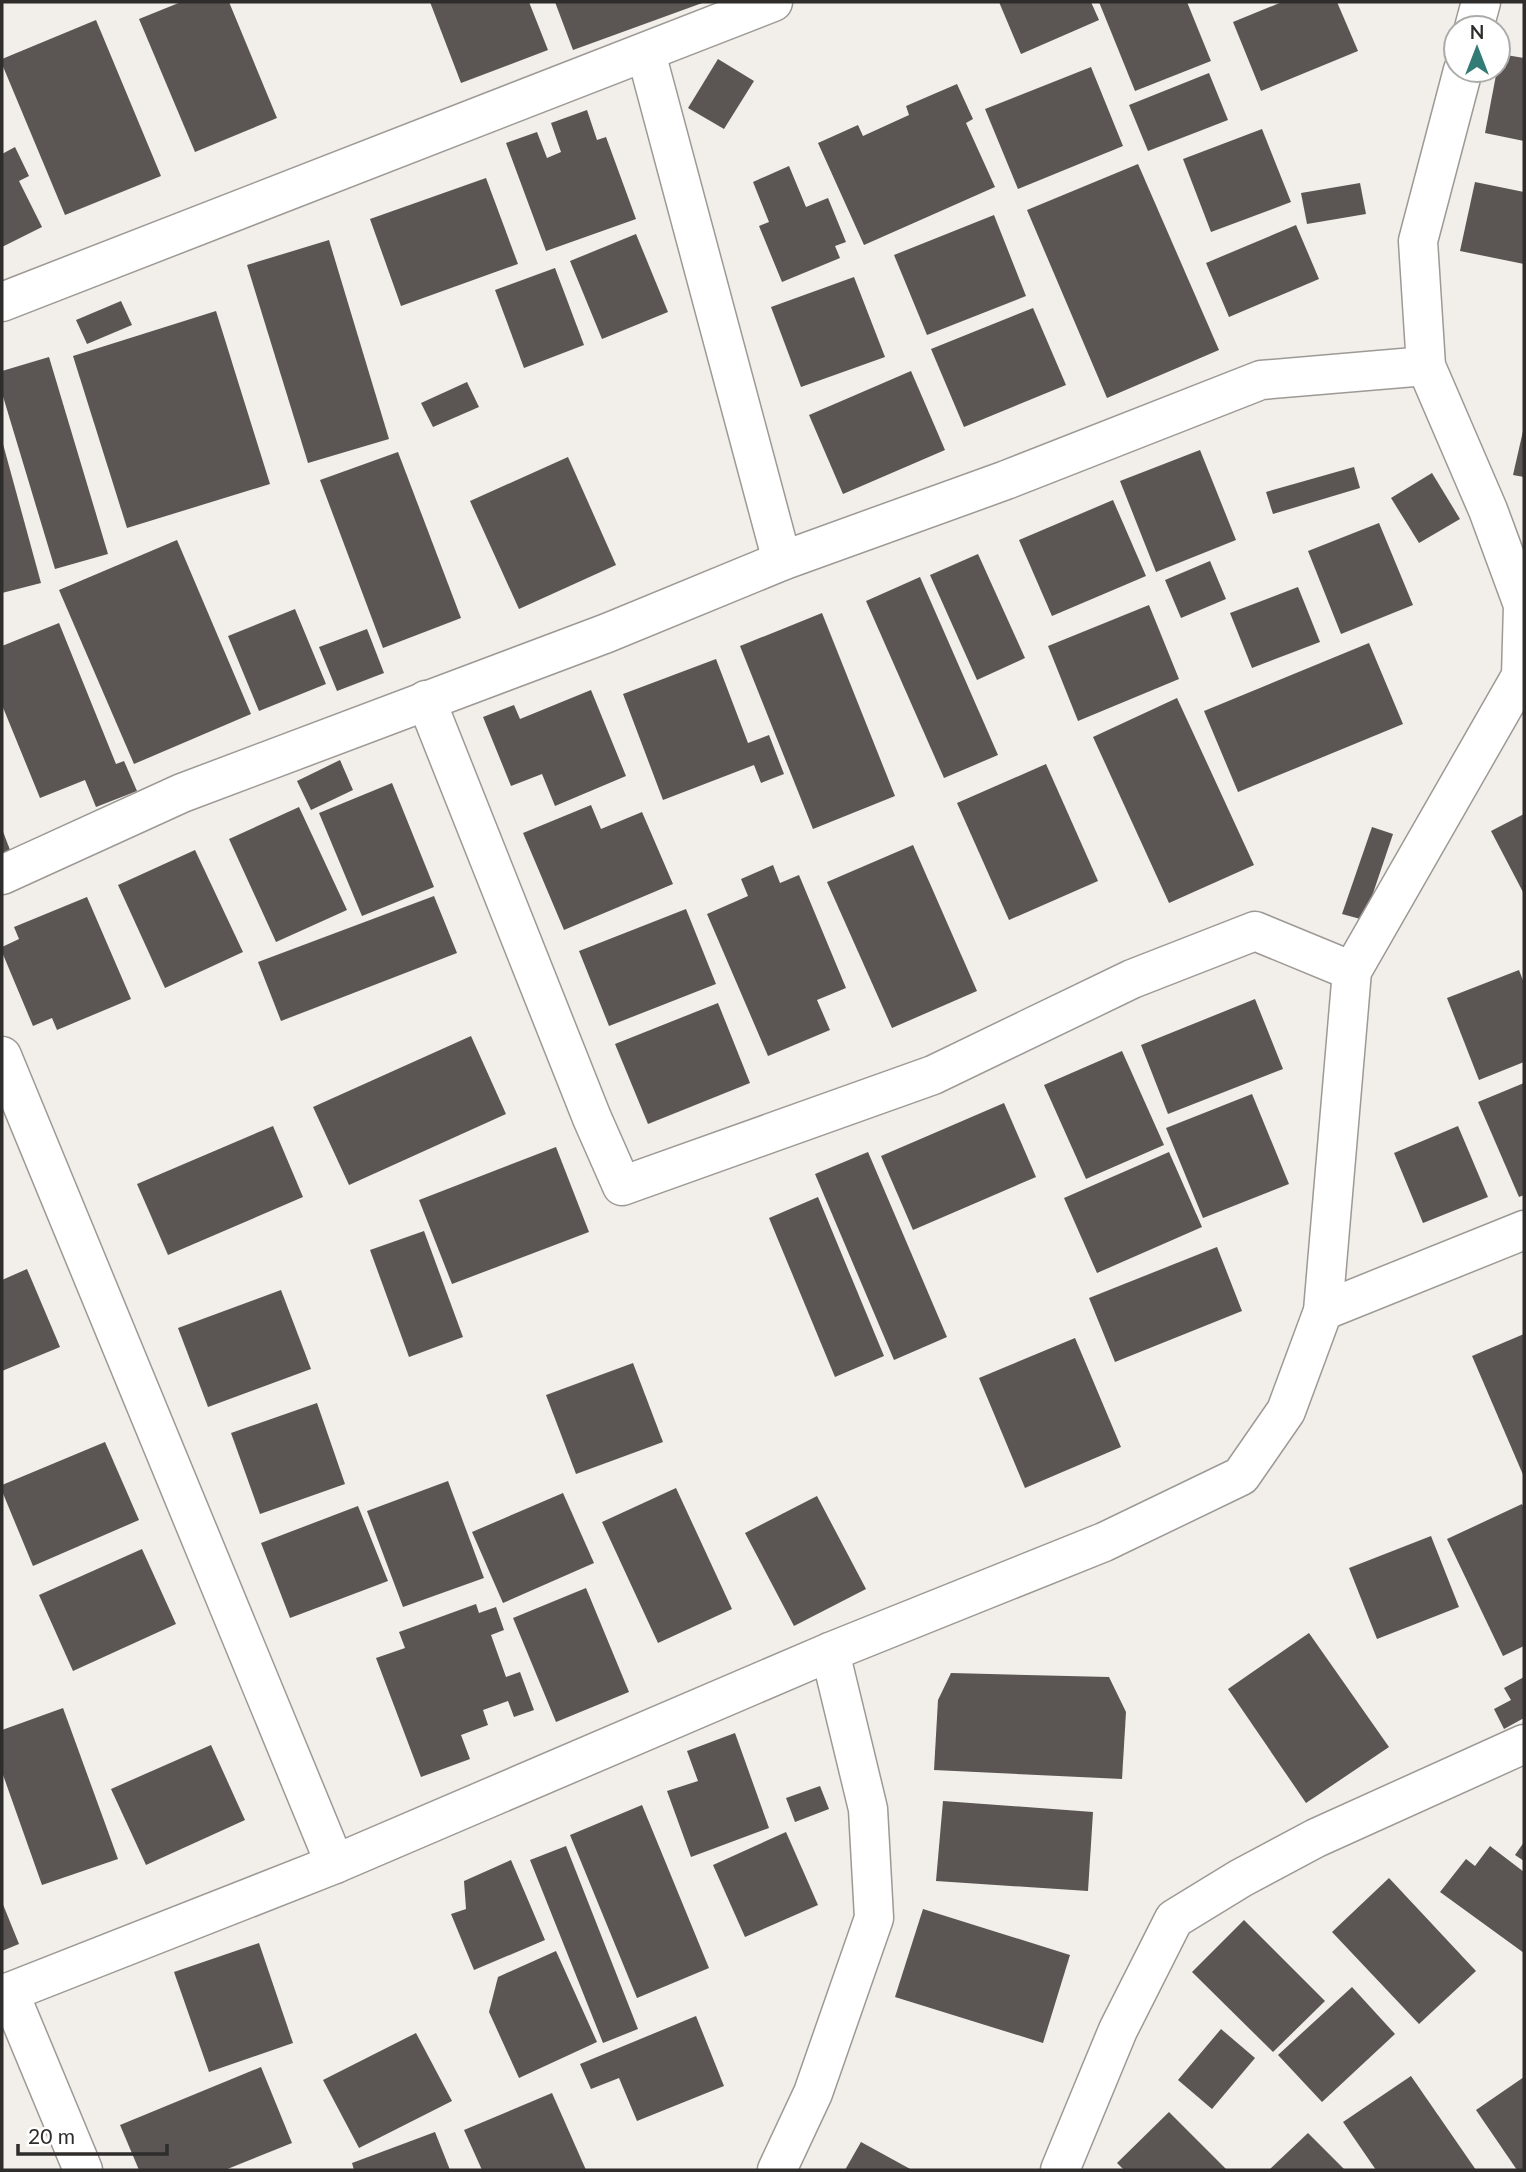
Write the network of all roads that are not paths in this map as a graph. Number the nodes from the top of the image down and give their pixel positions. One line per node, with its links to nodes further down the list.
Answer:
1 (773, 2): 2 (street)
2 (646, 53): 4 (street); 6 (street)
3 (1459, 84): 5 (street)
4 (2, 302)
5 (1426, 366): 6 (street); 7 (street)
6 (782, 561): 8 (street)
7 (1524, 605): 10 (street)
8 (426, 700): 9 (street); 10 (street)
9 (2, 875)
10 (1352, 971): 13 (street)
11 (2, 1056): 16 (street)
12 (1524, 1230): 13 (street)
13 (1322, 1311): 14 (street)
14 (830, 1652): 16 (street); 19 (street)
15 (1524, 1744): 20 (street)
16 (335, 1864): 17 (street)
17 (5, 1994): 18 (street)
18 (83, 2170)
19 (777, 2170)
20 (1060, 2170)

